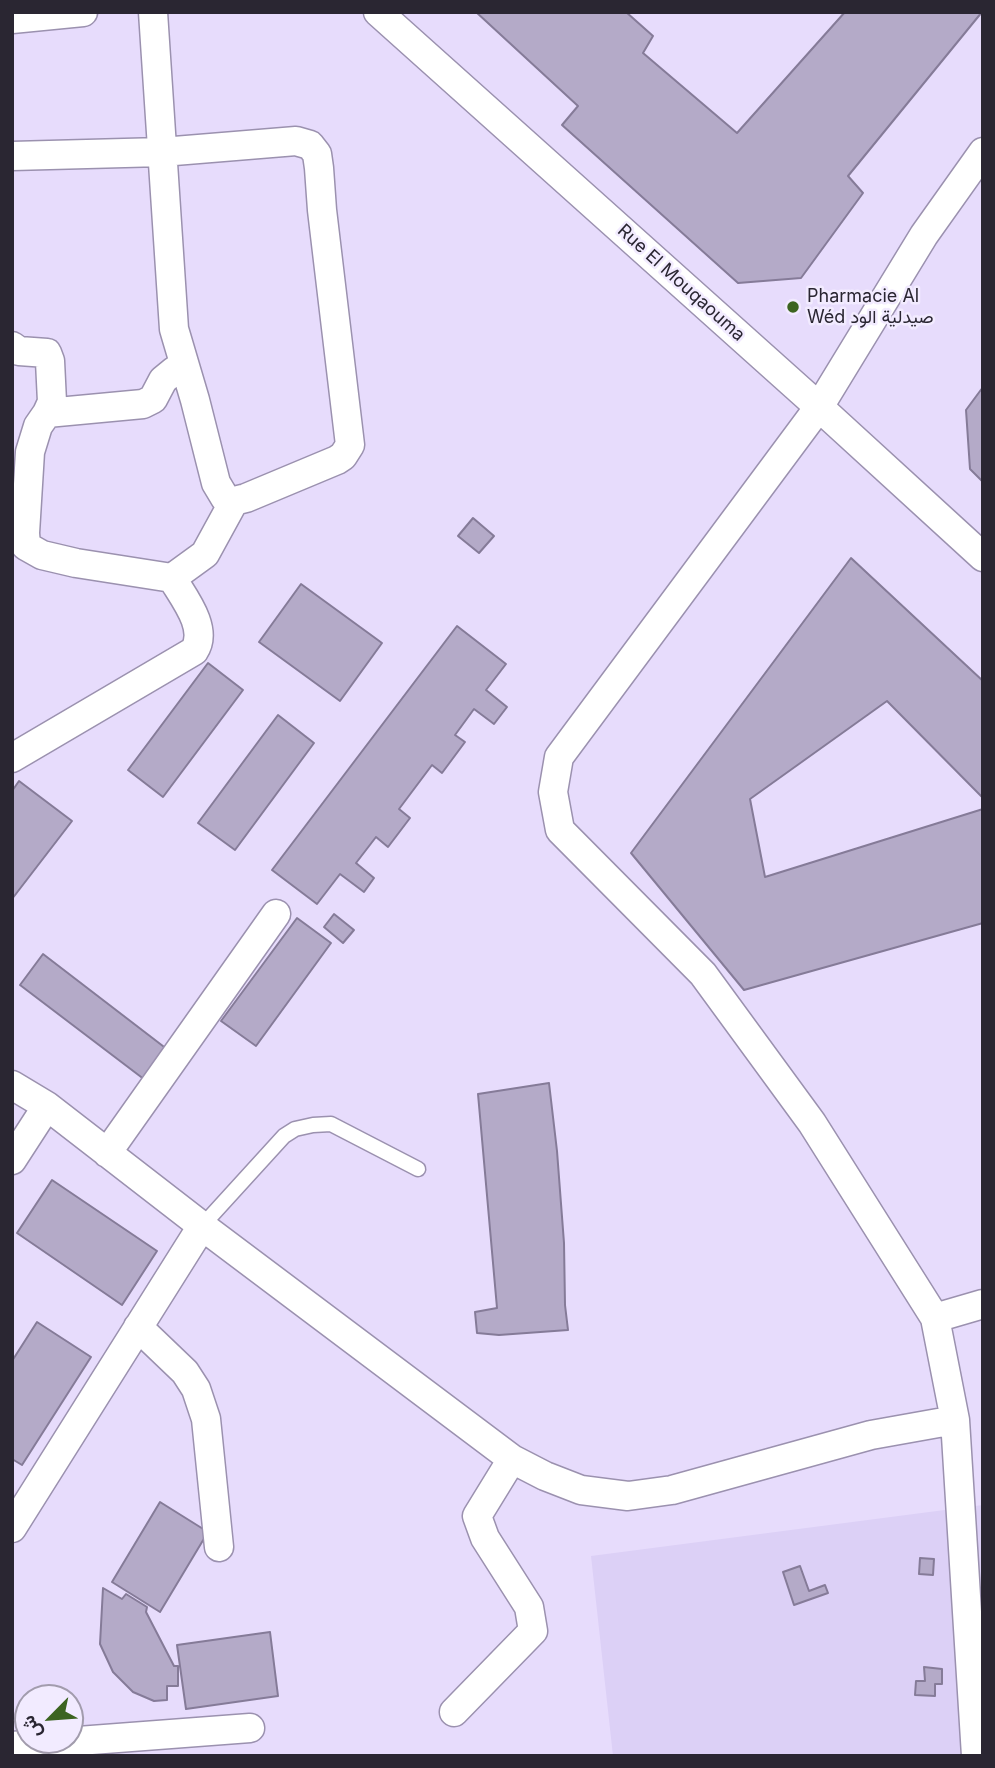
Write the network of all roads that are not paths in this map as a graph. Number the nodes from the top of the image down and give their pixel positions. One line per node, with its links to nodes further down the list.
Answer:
1 (83, 12): 4 (street)
2 (153, 12): 5 (street)
3 (378, 12): 10 (street, Rue El Mouqaouma)
4 (12, 19)
5 (162, 152): 7 (street); 9 (street); 12 (street)
6 (983, 152): 10 (street)
7 (12, 156)
8 (12, 346): 11 (street)
9 (186, 368): 11 (street); 12 (street)
10 (819, 407): 13 (street, Rue El Mouqaouma); 24 (street)
11 (47, 413): 14 (street)
12 (234, 501): 14 (street)
13 (983, 557)
14 (172, 578): 15 (street)
15 (12, 758)
16 (276, 914): 19 (street)
17 (12, 1085): 18 (street)
18 (47, 1106): 19 (street); 20 (street)
19 (107, 1153): 22 (street)
20 (12, 1160)
21 (418, 1168): 22 (lane)
22 (202, 1226): 25 (street); 27 (street)
23 (983, 1304): 24 (street)
24 (935, 1318): 26 (street)
25 (138, 1328): 28 (street); 29 (street)
26 (955, 1420): 27 (street); 33 (street)
27 (512, 1459): 30 (street)
28 (12, 1528)
29 (219, 1547)
30 (454, 1712)
31 (250, 1728): 32 (street)
32 (12, 1746)
33 (976, 1756)

